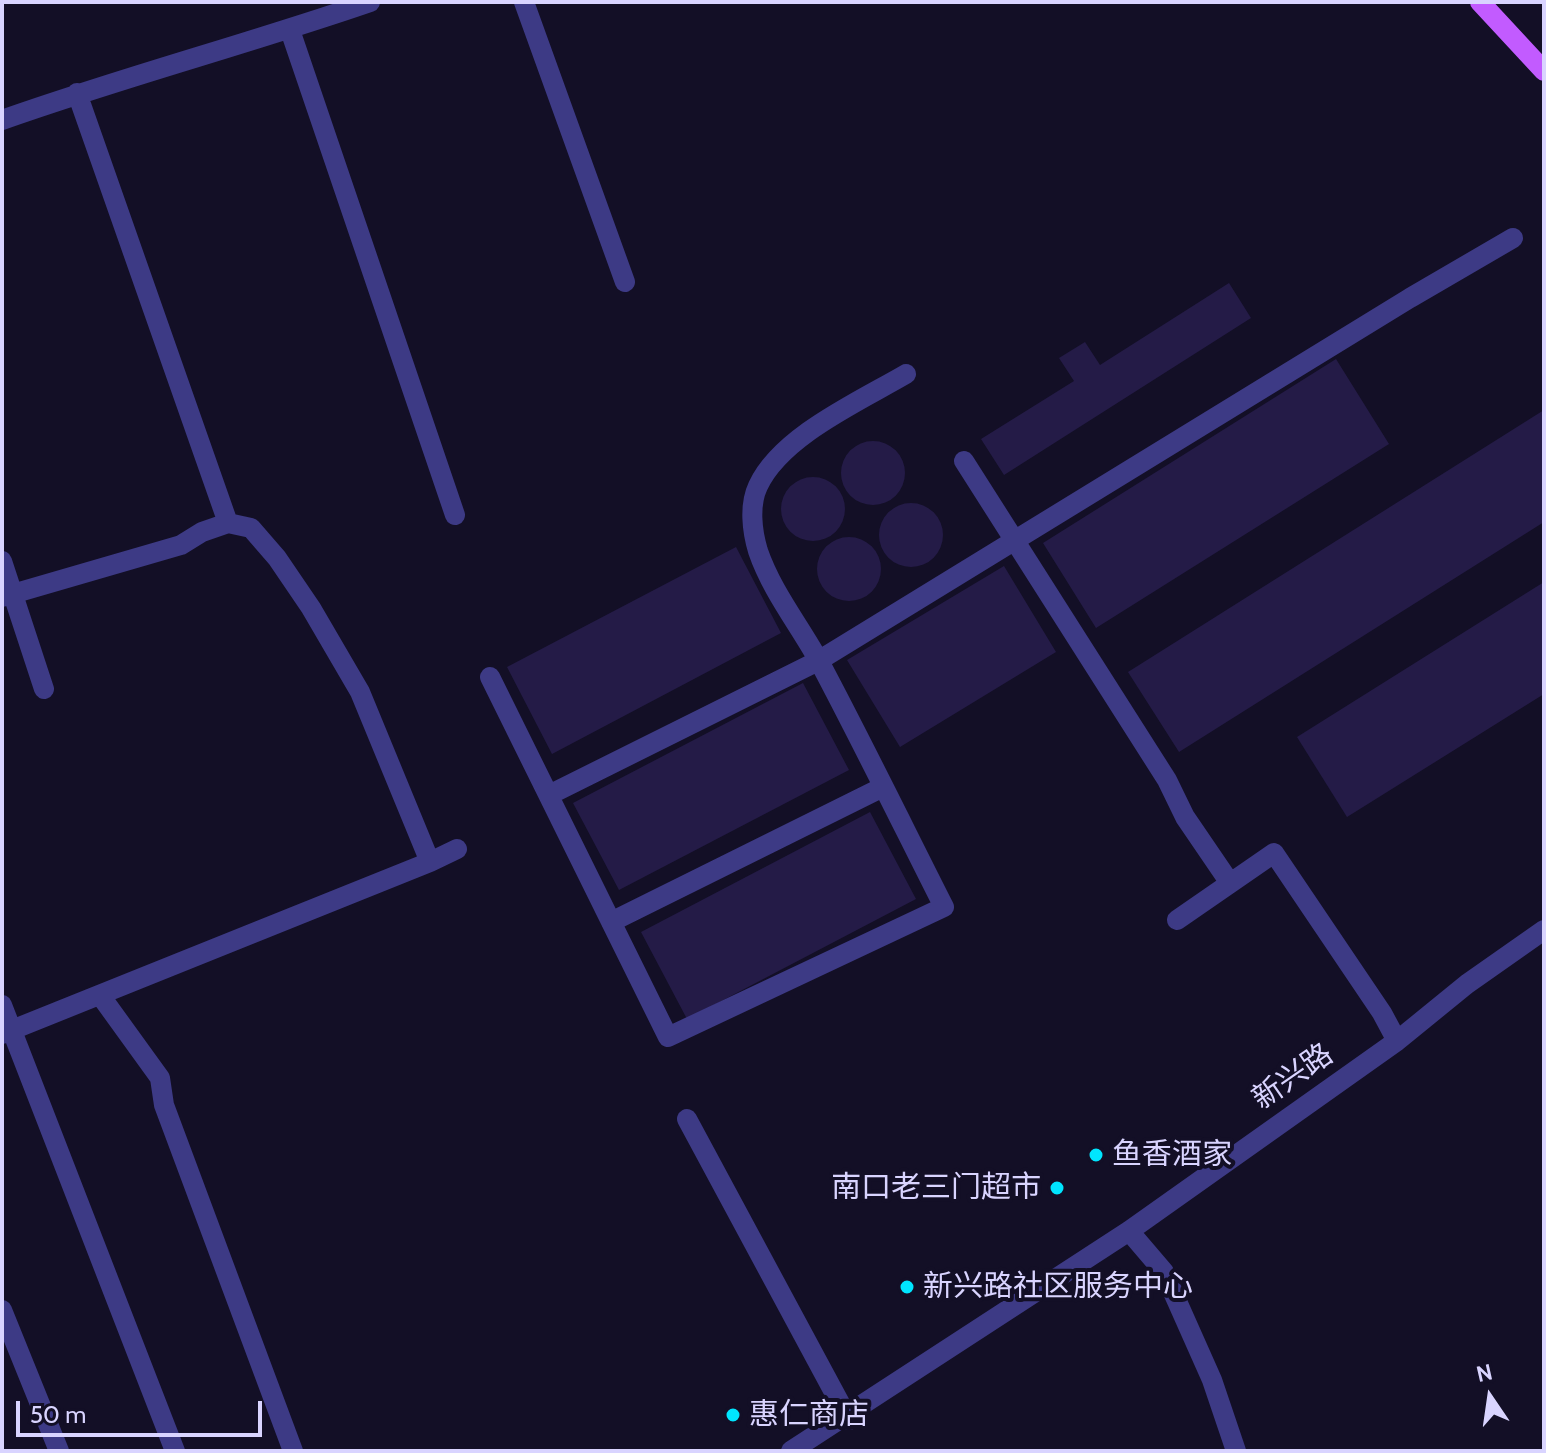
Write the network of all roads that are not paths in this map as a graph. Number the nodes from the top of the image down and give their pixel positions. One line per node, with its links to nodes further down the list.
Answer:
1 (370, 2): 4 (street)
2 (524, 2): 9 (street)
3 (1480, 2): 5 (main road)
4 (290, 30): 6 (street); 12 (street)
5 (1544, 71)
6 (77, 93): 7 (street); 13 (street)
7 (2, 120)
8 (1513, 238): 14 (street)
9 (625, 282)
10 (906, 374): 17 (street)
11 (964, 461): 14 (street)
12 (455, 515)
13 (228, 523): 16 (street); 23 (street)
14 (1017, 541): 17 (street); 24 (street)
15 (2, 561): 16 (street)
16 (7, 595): 19 (street)
17 (818, 661): 20 (street); 21 (street)
18 (490, 677): 21 (street)
19 (44, 689)
20 (883, 787): 26 (street); 26 (street)
21 (549, 795): 26 (street)
22 (457, 849): 23 (street)
23 (430, 862): 28 (street)
24 (1230, 883): 25 (street); 31 (street)
25 (1177, 920)
26 (611, 922)
27 (1544, 930): 31 (street, 新兴路)
28 (100, 995): 30 (street); 38 (street)
29 (2, 1005): 30 (street)
30 (7, 1032): 37 (street)
31 (1397, 1041): 33 (street, 新兴路)
32 (687, 1119): 35 (street)
33 (1129, 1231): 39 (street, 新兴路); 40 (street)
34 (2, 1310): 36 (street)
35 (849, 1420)
36 (59, 1451)
37 (175, 1451)
38 (293, 1451)
39 (791, 1451)
40 (1236, 1451)

